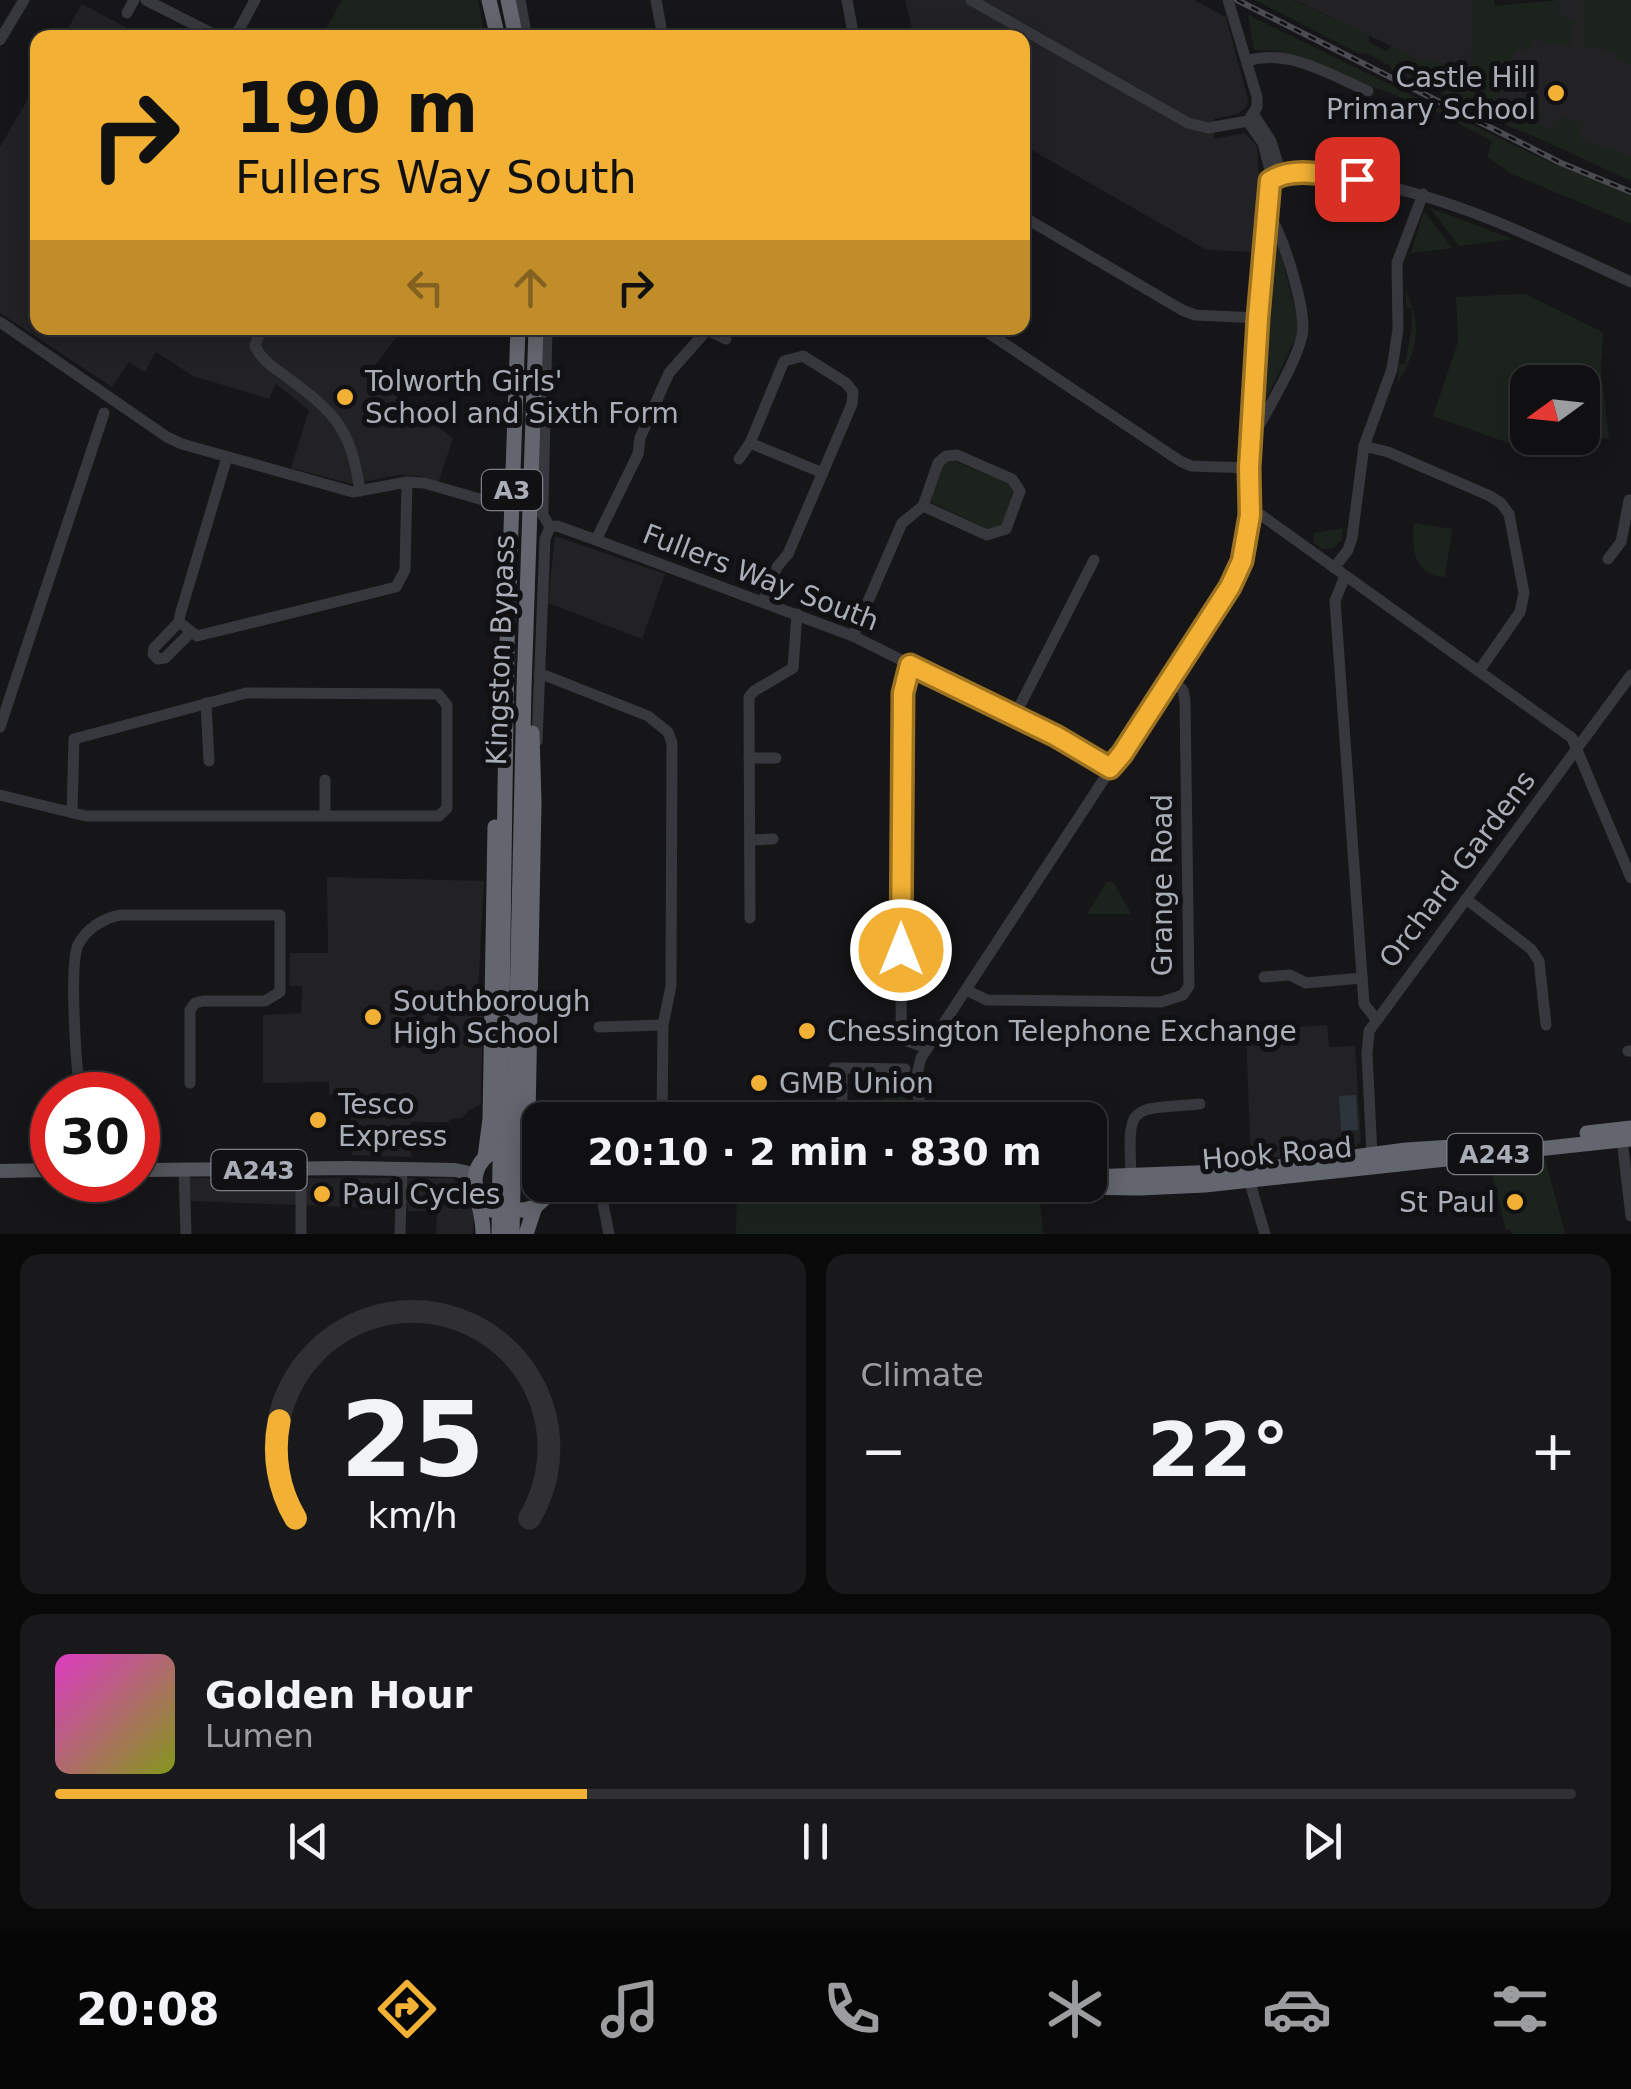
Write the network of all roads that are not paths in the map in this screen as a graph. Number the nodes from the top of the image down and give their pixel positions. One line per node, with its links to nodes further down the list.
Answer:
1 (24, 0): 22 (street)
2 (134, 0): 12 (street)
3 (146, 0): 13 (street)
4 (255, 0): 14 (street)
5 (489, 0): 15 (highway)
6 (508, 0): 16 (highway)
7 (520, 0): 17 (street)
8 (656, 0): 18 (street)
9 (847, 0): 19 (street)
10 (972, 0): 20 (street)
11 (1228, 0): 23 (street)
12 (127, 13)
13 (205, 30)
14 (242, 30)
15 (496, 30)
16 (514, 30)
17 (526, 30)
18 (662, 30)
19 (853, 30)
20 (1025, 30)
21 (1030, 33): 25 (street)
22 (0, 40)
23 (1247, 62): 24 (street); 25 (street)
24 (1368, 91)
25 (1251, 118): 26 (street)
26 (1277, 176): 27 (street); 28 (street)
27 (1422, 194): 30 (street); 44 (street)
28 (1266, 209): 31 (street); 43 (street)
29 (1030, 221): 31 (street)
30 (1631, 282)
31 (1258, 318): 43 (street)
32 (0, 322): 45 (street)
33 (259, 335): 50 (street)
34 (518, 335): 53 (highway, Kingston Bypass / A3)
35 (536, 335): 61 (highway, Kingston Bypass / A3)
36 (547, 335): 55 (street)
37 (703, 335): 56 (street)
38 (718, 335): 40 (street)
39 (991, 335): 47 (street)
40 (726, 339)
41 (104, 412): 75 (street)
42 (750, 443): 46 (street); 48 (street); 48 (street)
43 (1250, 444): 47 (street)
44 (1364, 446): 59 (street); 69 (street)
45 (227, 458): 50 (street); 64 (street)
46 (739, 460)
47 (1249, 468): 54 (street)
48 (823, 474): 62 (street)
49 (407, 482): 50 (street); 53 (street); 65 (street)
50 (360, 492)
51 (1628, 498): 57 (street)
52 (923, 506): 52 (street); 66 (street)
53 (511, 508): 67 (highway, Kingston Bypass / A3)
54 (1250, 515): 59 (street); 72 (street)
55 (550, 527): 56 (street, Fullers Way South); 70 (street)
56 (596, 540): 62 (street, Fullers Way South)
57 (1608, 559)
58 (1094, 560): 74 (street)
59 (1334, 568): 60 (street)
60 (1345, 576): 69 (street); 92 (street)
61 (527, 599): 83 (highway); 132 (highway, Kingston Bypass / A3)
62 (763, 602): 63 (street, Fullers Way South)
63 (797, 614): 66 (street, Fullers Way South); 77 (street)
64 (179, 622): 65 (street); 65 (street)
65 (190, 633)
66 (853, 636): 68 (street, Fullers Way South)
67 (507, 652): 109 (highway); 131 (highway, Kingston Bypass / A3)
68 (910, 665): 74 (street, Fullers Way South); 98 (street)
69 (1480, 670): 76 (street)
70 (539, 673): 83 (street); 95 (street)
71 (1631, 675): 76 (street, Orchard Gardens)
72 (1170, 679): 80 (street); 93 (street, Grange Road)
73 (206, 703): 79 (street); 84 (street); 85 (street)
74 (1015, 716): 80 (street, Fullers Way South)
75 (0, 727)
76 (1577, 749): 88 (street); 89 (street, Orchard Gardens)
77 (749, 758): 78 (street); 86 (street)
78 (776, 758)
79 (209, 761)
80 (1110, 768): 93 (street)
81 (325, 780): 85 (street)
82 (0, 795): 84 (street)
83 (534, 802): 102 (highway)
84 (72, 813): 85 (street)
85 (326, 815)
86 (750, 840): 87 (street); 90 (street)
87 (773, 840)
88 (1631, 878)
89 (1466, 900): 94 (street, Orchard Gardens); 96 (street)
90 (765, 915)
91 (1264, 976): 92 (street)
92 (1362, 978): 94 (street)
93 (966, 990): 98 (street)
94 (1376, 1019): 110 (street)
95 (663, 1026): 97 (street); 103 (street)
96 (1546, 1026)
97 (599, 1027)
98 (927, 1048): 99 (street)
99 (908, 1067): 104 (street); 105 (street)
100 (79, 1072): 101 (street)
101 (190, 1083)
102 (528, 1102)
103 (662, 1102)
104 (841, 1102)
105 (920, 1102)
106 (1200, 1104): 120 (street)
107 (1628, 1136): 110 (highway, Hook Road); 118 (highway, Hook Road / A243); 126 (street)
108 (522, 1149): 109 (highway, bridge)
109 (488, 1154): 117 (highway)
110 (1372, 1155): 118 (highway, Hook Road)
111 (301, 1168): 112 (main road, A243); 115 (main road, A243); 128 (street)
112 (402, 1169): 117 (main road, A243); 129 (street)
113 (30, 1170): 116 (main road)
114 (160, 1170): 115 (main road, A243)
115 (184, 1170): 127 (street)
116 (0, 1171)
117 (474, 1174): 125 (highway)
118 (1248, 1176): 120 (highway, Hook Road); 121 (highway, Hook Road / A243); 135 (street)
119 (1107, 1177): 120 (highway, Hook Road)
120 (1131, 1177)
121 (1107, 1188)
122 (522, 1202): 125 (highway, bridge)
123 (537, 1202): 133 (highway)
124 (602, 1202): 134 (street)
125 (485, 1206): 130 (highway)
126 (1631, 1216)
127 (186, 1234)
128 (301, 1234)
129 (400, 1234)
130 (483, 1234)
131 (499, 1234)
132 (512, 1234)
133 (526, 1234)
134 (608, 1234)
135 (1265, 1234)

